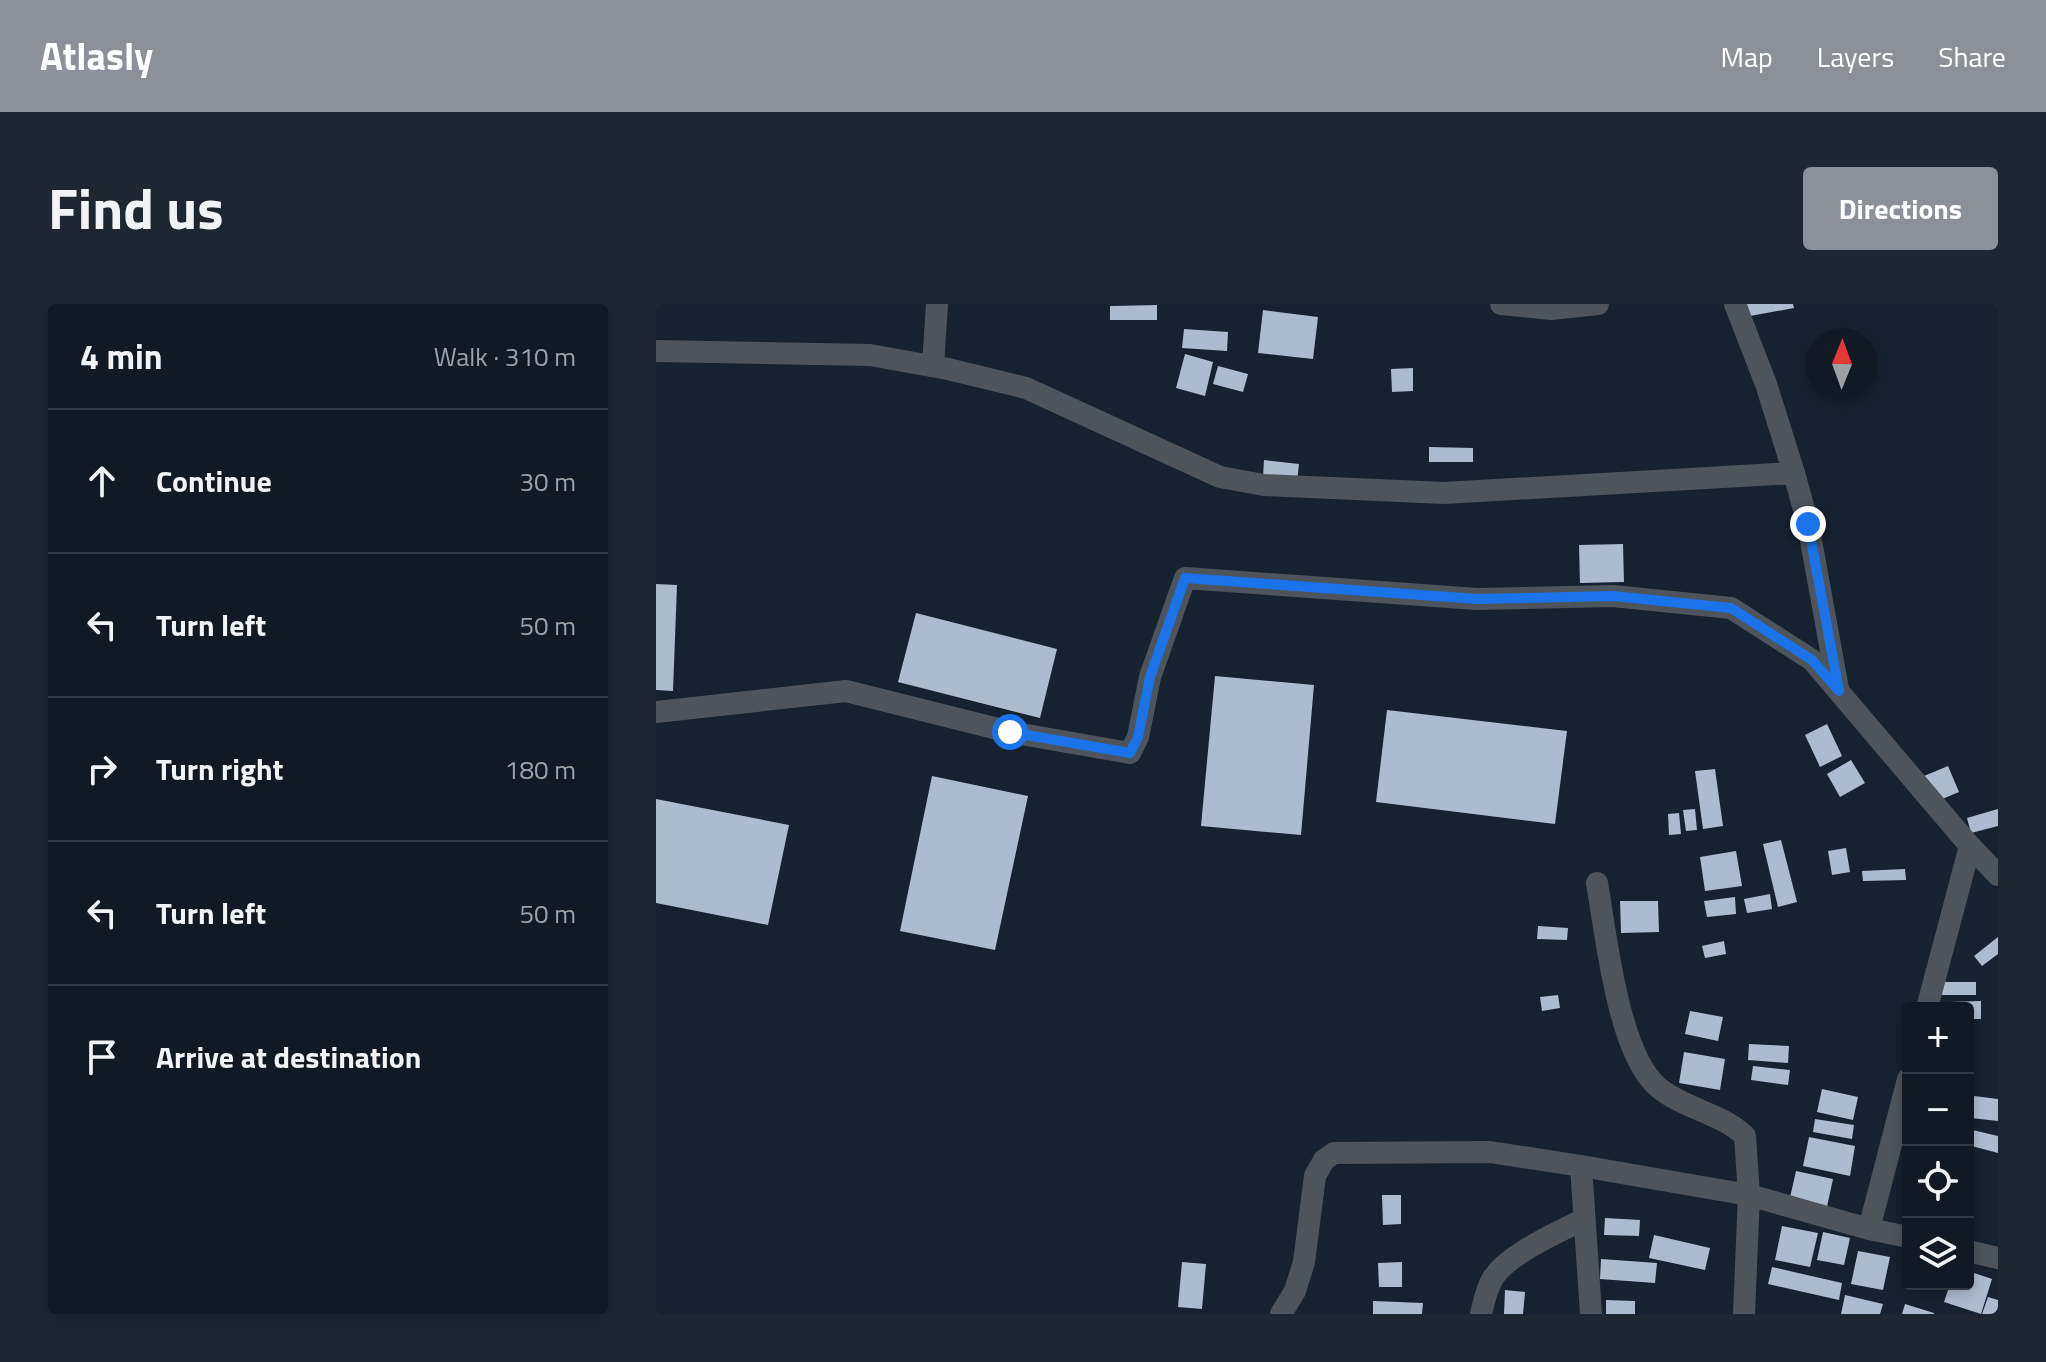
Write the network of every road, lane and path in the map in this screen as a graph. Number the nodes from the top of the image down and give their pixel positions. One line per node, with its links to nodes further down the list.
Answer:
1 (937, 304): 6 (street)
2 (1501, 304): 3 (street)
3 (1598, 304)
4 (1735, 304): 7 (street)
5 (656, 351): 6 (street)
6 (933, 366): 7 (street)
7 (1794, 473): 8 (street)
8 (1839, 691): 9 (street); 10 (street)
9 (656, 712)
10 (1970, 846): 11 (street); 13 (street)
11 (1998, 875)
12 (1597, 883): 16 (street)
13 (1929, 1002)
14 (1902, 1102): 18 (street)
15 (1581, 1166): 16 (street); 17 (street); 22 (street)
16 (1749, 1195): 18 (street); 25 (street)
17 (1584, 1219): 23 (street); 24 (street)
18 (1869, 1229): 19 (street)
19 (1902, 1236)
20 (1974, 1252): 21 (street)
21 (1998, 1258)
22 (1281, 1314)
23 (1481, 1314)
24 (1591, 1314)
25 (1744, 1314)

